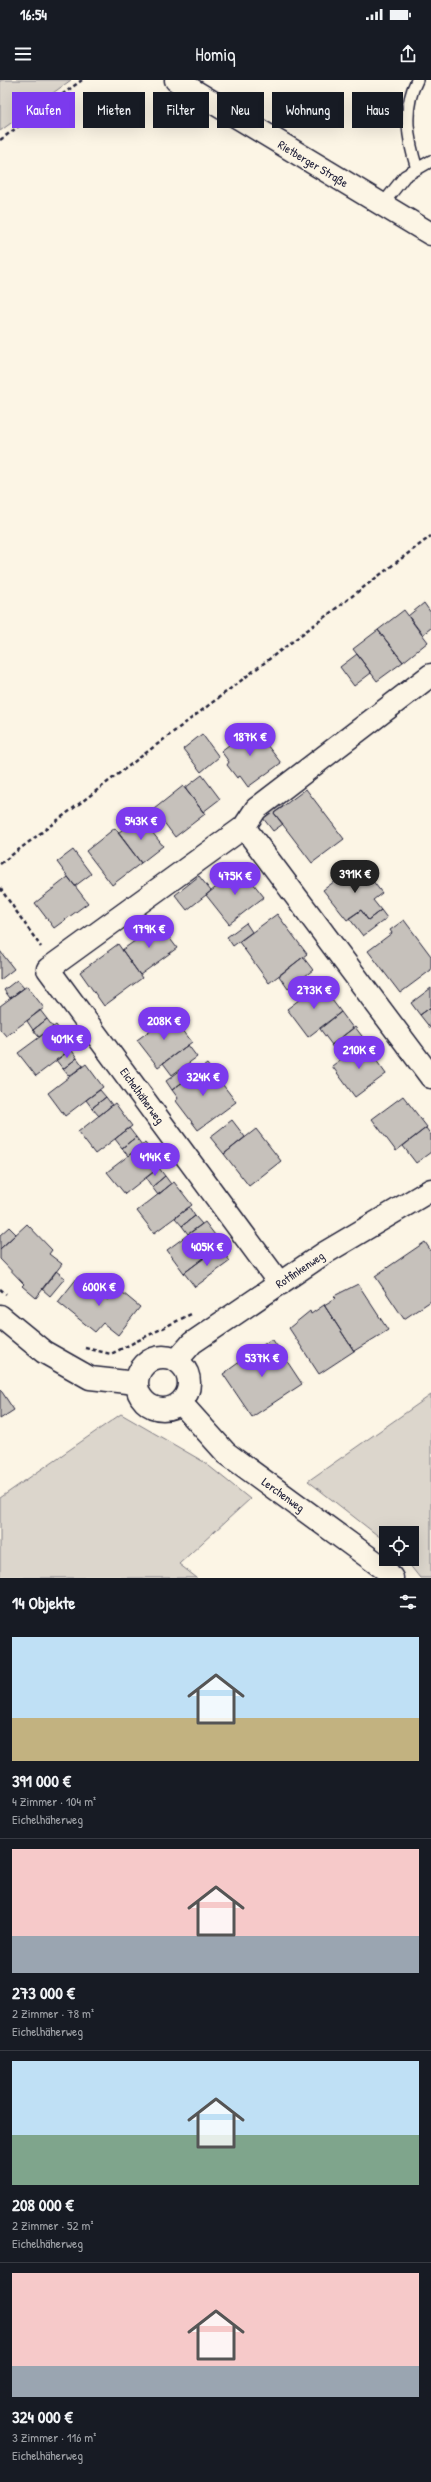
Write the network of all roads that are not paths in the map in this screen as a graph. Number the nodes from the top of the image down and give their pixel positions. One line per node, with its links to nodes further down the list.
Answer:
1 (176, 80): 5 (street, Rietberger Straße)
2 (417, 80): 4 (lane)
3 (431, 161): 4 (lane)
4 (417, 169): 5 (lane)
5 (382, 205): 6 (street, Rietberger Straße)
6 (431, 234)
7 (431, 675): 8 (street)
8 (244, 827): 9 (street); 11 (street, Eichelhäherweg)
9 (431, 1077)
10 (431, 1190): 11 (street, Rotfinkenweg)
11 (280, 1284): 13 (street, Rotfinkenweg)
12 (6, 1307): 14 (street)
13 (177, 1360): 14 (street); 15 (street)
14 (136, 1383): 15 (street)
15 (181, 1403): 16 (street, Lerchenweg)
16 (392, 1578)

